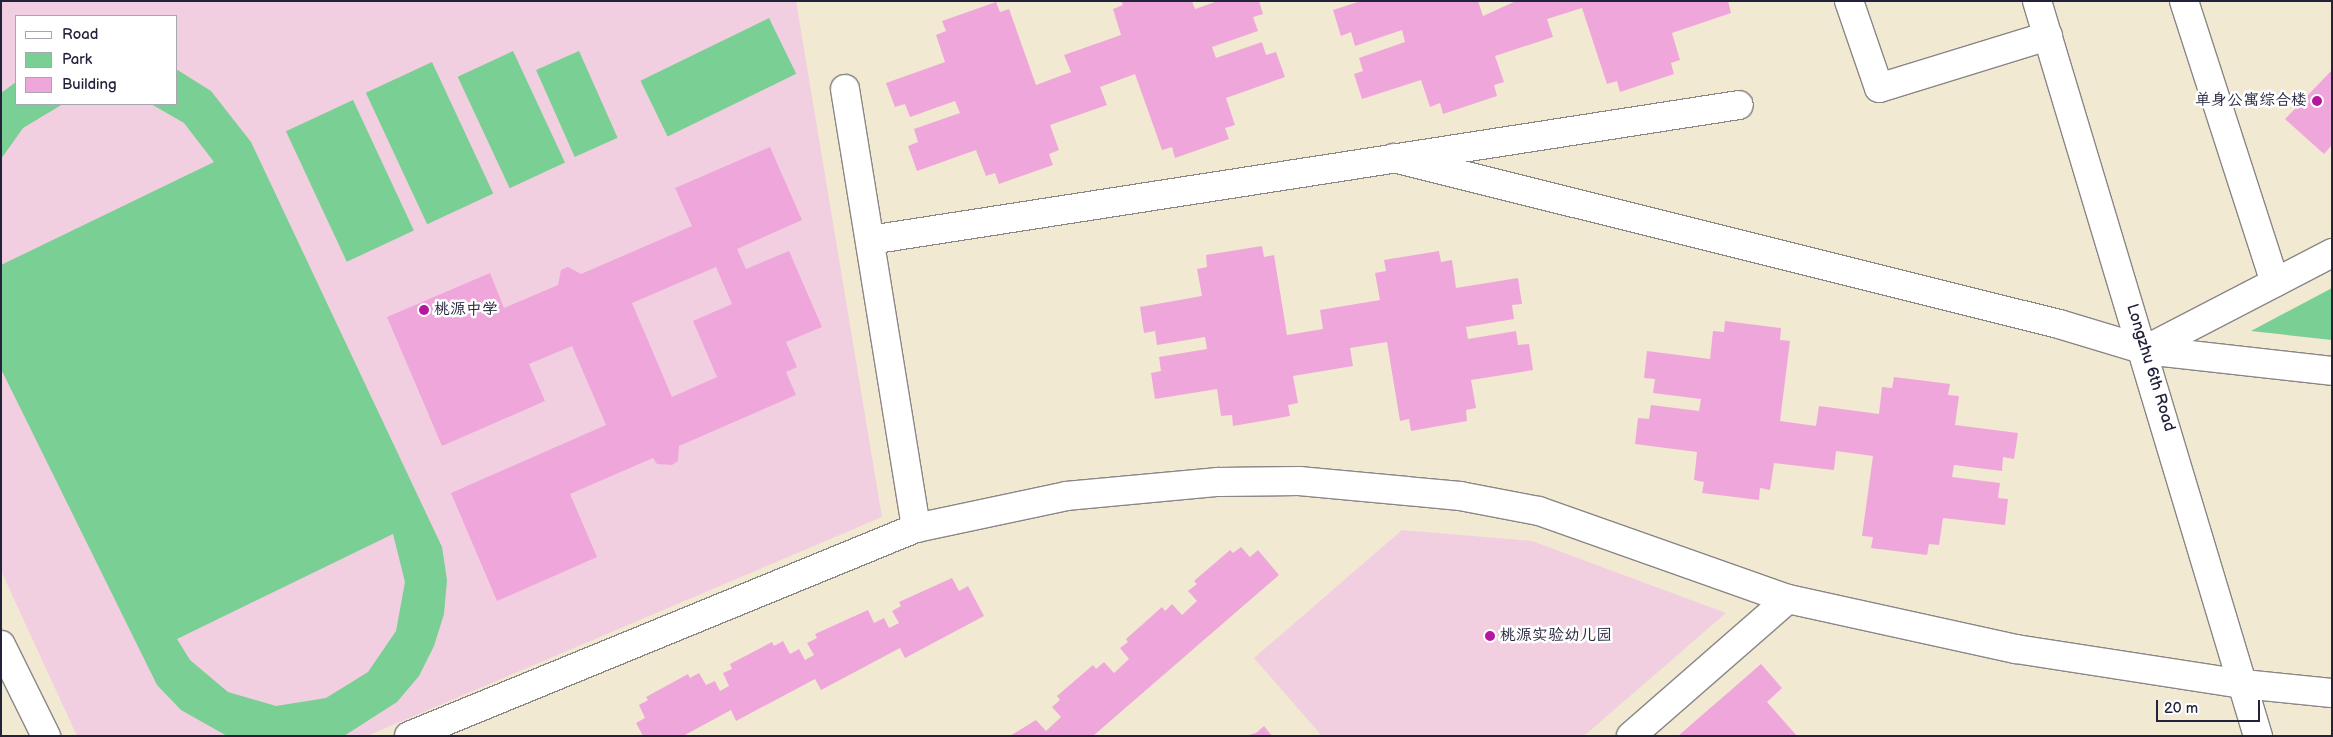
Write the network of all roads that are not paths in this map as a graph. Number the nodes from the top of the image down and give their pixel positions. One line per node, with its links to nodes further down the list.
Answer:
1 (1848, 1): 4 (street)
2 (2037, 1): 4 (street, Longzhu 6th Road)
3 (2184, 1): 10 (street)
4 (2048, 36): 11 (street, Longzhu 6th Road)
5 (845, 89): 8 (street)
6 (1739, 105): 7 (street)
7 (1394, 158): 8 (street); 11 (street)
8 (870, 240): 13 (street)
9 (2332, 253): 10 (street)
10 (2275, 283): 11 (street)
11 (2145, 350): 12 (street); 16 (street, Longzhu 6th Road)
12 (2332, 371)
13 (916, 528): 14 (street); 19 (street)
14 (1788, 599): 16 (street); 20 (street)
15 (1, 645): 18 (street)
16 (2243, 684): 17 (street); 21 (street, Longzhu 6th Road)
17 (2332, 692)
18 (46, 736)
19 (409, 736)
20 (1630, 736)
21 (2258, 736)

